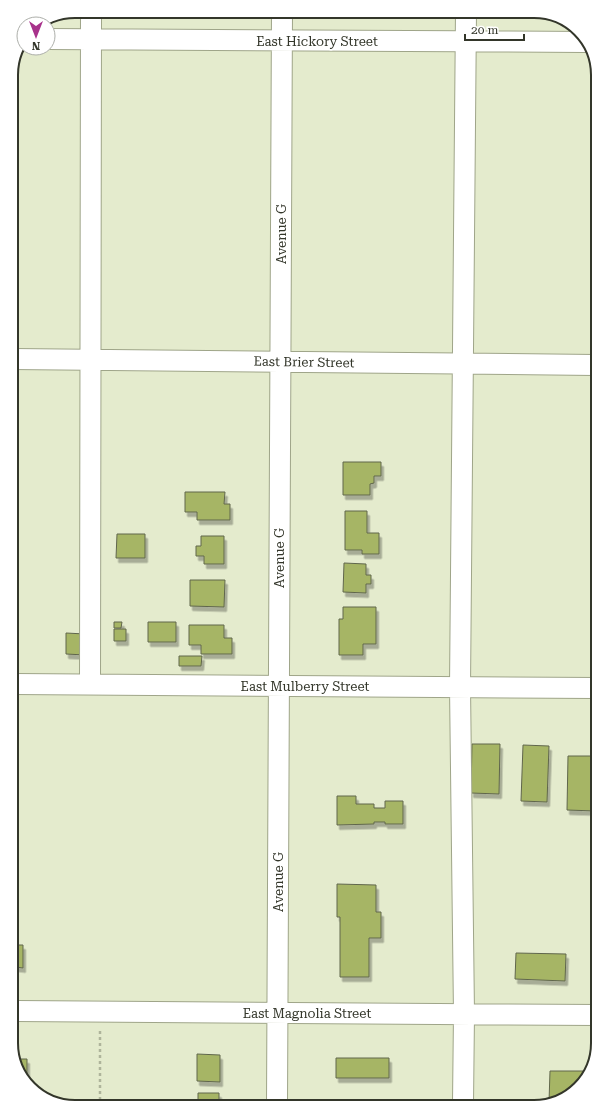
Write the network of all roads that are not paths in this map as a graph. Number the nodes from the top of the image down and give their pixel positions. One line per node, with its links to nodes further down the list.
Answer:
1 (91, 18): 5 (street)
2 (282, 18): 6 (street, Avenue G)
3 (466, 18): 7 (street)
4 (56, 39): 5 (street, East Hickory Street)
5 (90, 39): 6 (street, East Hickory Street); 10 (street)
6 (282, 40): 7 (street, East Hickory Street); 11 (street, Avenue G)
7 (466, 41): 8 (street, East Hickory Street); 12 (street)
8 (580, 42)
9 (18, 359): 10 (street, East Brier Street)
10 (91, 360): 11 (street, East Brier Street); 15 (street)
11 (280, 362): 12 (street, East Brier Street); 16 (street, Avenue G)
12 (463, 364): 13 (street, East Brier Street); 17 (street)
13 (591, 365)
14 (18, 684): 15 (street, East Mulberry Street)
15 (90, 684): 16 (street, East Mulberry Street)
16 (279, 686): 17 (street, East Mulberry Street); 20 (street, Avenue G)
17 (460, 687): 18 (street, East Mulberry Street); 21 (street)
18 (591, 688)
19 (18, 1011): 20 (street, East Magnolia Street)
20 (277, 1013): 21 (street, East Magnolia Street); 23 (street, Avenue G)
21 (464, 1014): 22 (street, East Magnolia Street); 24 (street)
22 (591, 1015)
23 (277, 1100)
24 (463, 1100)

